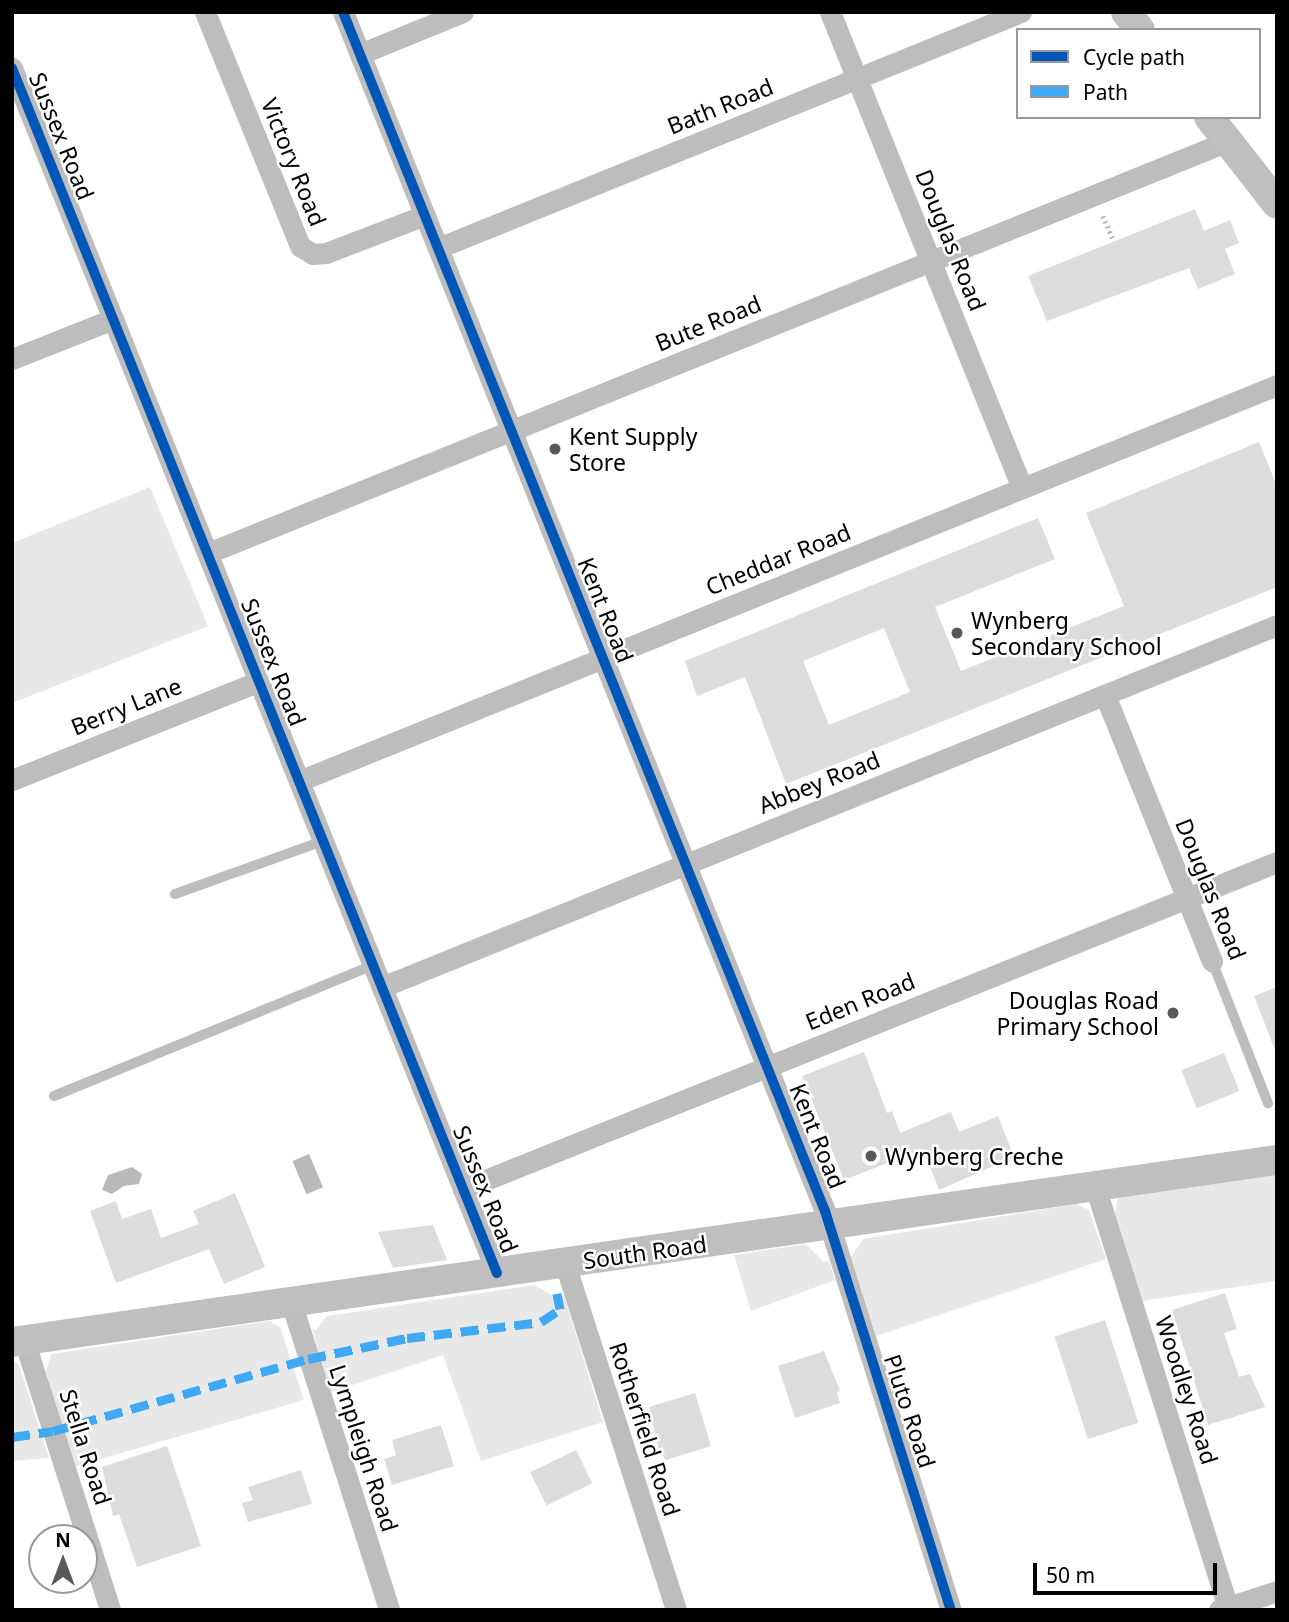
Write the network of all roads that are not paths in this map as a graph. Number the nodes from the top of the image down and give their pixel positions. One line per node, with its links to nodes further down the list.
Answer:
1 (205, 12): 14 (street, Victory Road)
2 (343, 12): 8 (street, Kent Road)
3 (463, 12): 8 (street)
4 (830, 12): 10 (street, Douglas Road)
5 (1021, 12): 10 (street, Bath Road)
6 (1126, 12): 7 (street)
7 (1138, 28)
8 (360, 54): 14 (street, Kent Road)
9 (12, 68): 17 (street, Sussex Road)
10 (858, 80): 15 (street, Bath Road); 16 (street, Douglas Road)
11 (1211, 119): 12 (street)
12 (1228, 141): 13 (street); 16 (street, Bute Road)
13 (1277, 204)
14 (425, 215): 15 (street, Kent Road)
15 (438, 248): 20 (street, Kent Road)
16 (931, 261): 20 (street, Bute Road); 21 (street, Douglas Road)
17 (113, 319): 18 (street); 22 (street, Sussex Road)
18 (12, 359)
19 (1277, 385): 21 (street, Cheddar Road)
20 (512, 430): 22 (street, Bute Road); 24 (street, Kent Road)
21 (1022, 488): 24 (street, Cheddar Road)
22 (208, 553): 25 (street, Sussex Road)
23 (1277, 625): 26 (street, Abbey Road)
24 (602, 659): 28 (street, Cheddar Road); 31 (street, Kent Road)
25 (259, 681): 27 (street, Berry Lane); 28 (street, Sussex Road)
26 (1105, 695): 31 (street, Abbey Road); 33 (street, Douglas Road)
27 (12, 780)
28 (299, 781): 29 (street, Sussex Road)
29 (323, 841): 32 (lane); 35 (street, Sussex Road)
30 (1277, 862): 33 (street, Eden Road)
31 (685, 864): 36 (street, Abbey Road); 37 (street, Kent Road)
32 (175, 894)
33 (1187, 899): 34 (street, Douglas Road); 37 (street, Eden Road)
34 (1212, 961): 39 (lane, Douglas Road)
35 (373, 965): 36 (street, Sussex Road); 38 (lane)
36 (382, 987): 42 (street, Sussex Road)
37 (767, 1067): 42 (street, Eden Road); 43 (street, Kent Road)
38 (54, 1096)
39 (1268, 1103)
40 (1277, 1160): 41 (street, South Road)
41 (1095, 1186): 43 (street, South Road); 49 (street, Woodley Road)
42 (463, 1189): 45 (street, Sussex Road)
43 (829, 1224): 44 (street, South Road); 53 (street, Pluto Road)
44 (565, 1264): 45 (street, South Road); 52 (street, Rotherfield Road)
45 (497, 1273): 46 (street, South Road)
46 (291, 1302): 47 (street, South Road); 51 (street, Lympleigh Road)
47 (18, 1341): 50 (street, Stella Road)
48 (1277, 1591): 49 (street)
49 (1225, 1609)
50 (110, 1610)
51 (389, 1610)
52 (676, 1610)
53 (951, 1610)

